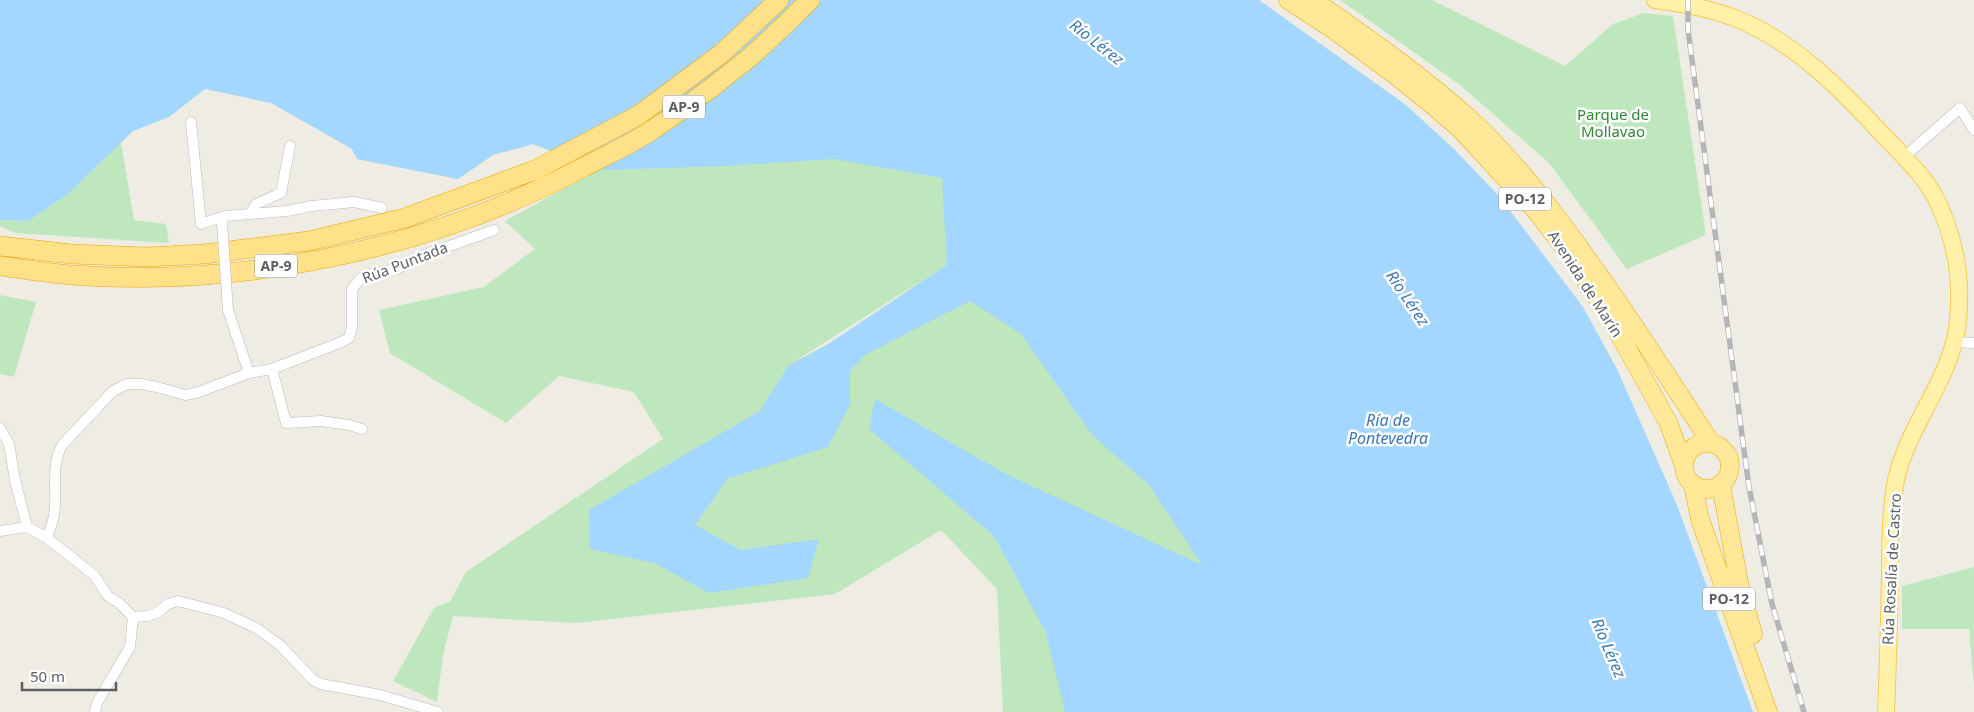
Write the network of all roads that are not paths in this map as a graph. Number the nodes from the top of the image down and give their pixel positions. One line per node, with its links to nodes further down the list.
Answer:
1 (779, 0): 14 (highway, AP-9)
2 (810, 0): 16 (highway, AP-9)
3 (1288, 0): 25 (highway, Avenida de Marín / PO-12)
4 (1313, 0): 24 (highway, Avenida de Marín / PO-12)
5 (1658, 0): 9 (main road, Rúa Rosalía de Castro)
6 (191, 122): 12 (street)
7 (1974, 130): 9 (street)
8 (290, 146): 11 (street)
9 (1904, 157): 18 (main road, Rúa Rosalía de Castro)
10 (382, 208): 11 (street)
11 (250, 214): 12 (street)
12 (223, 220): 21 (street, bridge)
13 (494, 230): 20 (street, Rúa Puntada)
14 (0, 246)
15 (0, 266): 16 (highway, AP-9)
16 (71, 275): 17 (highway, AP-9)
17 (0, 276)
18 (1954, 342): 19 (street); 36 (main road, Rúa Rosalía de Castro)
19 (1974, 343)
20 (272, 369): 21 (street, Rúa Puntada); 23 (street)
21 (249, 373): 30 (street, Rúa Puntada)
22 (0, 428): 28 (street)
23 (362, 430)
24 (1711, 443): 25 (highway); 27 (highway)
25 (1684, 464): 26 (highway)
26 (1693, 485): 27 (highway); 34 (highway, PO-12)
27 (1721, 485): 35 (highway, PO-12)
28 (27, 527): 29 (street); 30 (street)
29 (0, 531)
30 (47, 538): 31 (street)
31 (133, 617): 32 (street); 33 (street)
32 (95, 712)
33 (438, 712)
34 (1768, 712)
35 (1781, 712)
36 (1886, 712)

